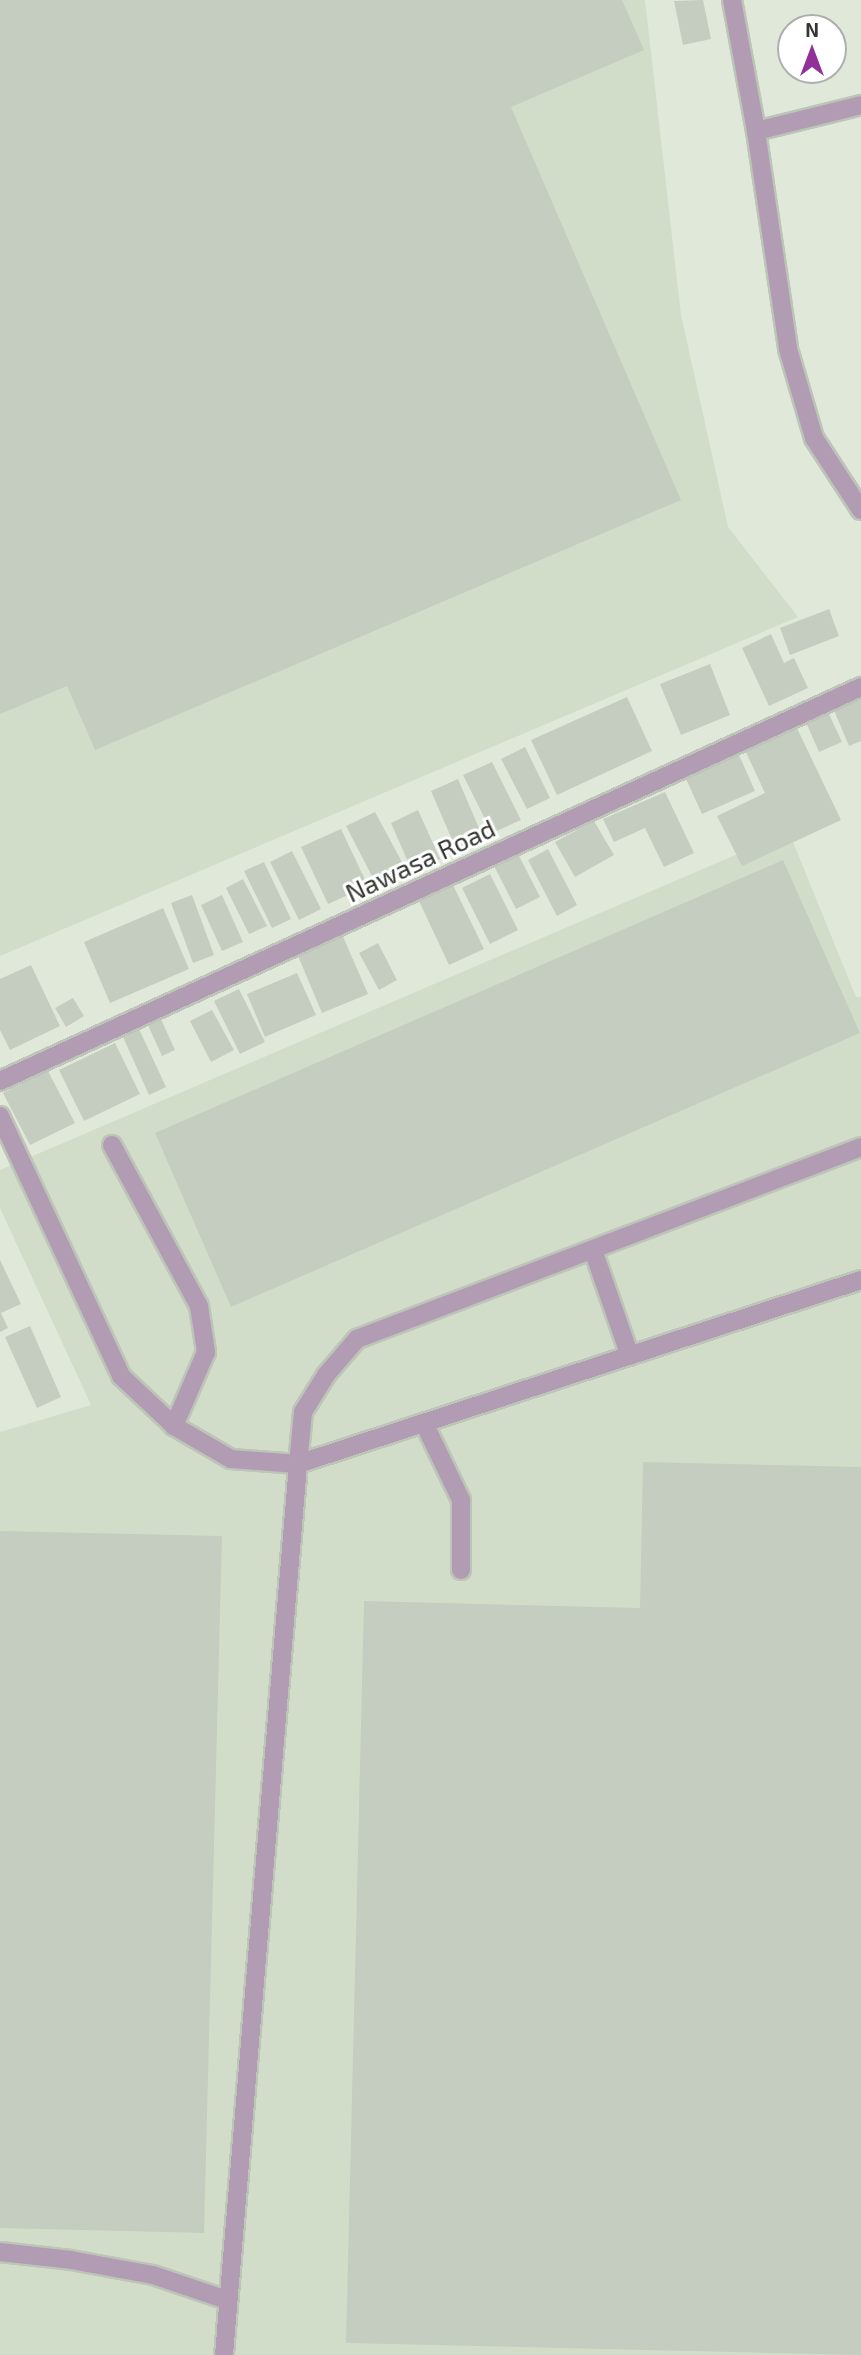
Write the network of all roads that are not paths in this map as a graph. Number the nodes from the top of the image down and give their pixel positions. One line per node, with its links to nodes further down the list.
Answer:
1 (735, 1): 3 (street)
2 (861, 105): 3 (street)
3 (756, 131): 4 (street)
4 (861, 510)
5 (861, 687): 6 (street, Nawasa Road)
6 (0, 1081)
7 (0, 1116): 14 (street)
8 (113, 1145): 14 (street)
9 (861, 1147): 10 (street)
10 (593, 1250): 12 (street); 15 (street)
11 (861, 1280): 12 (street)
12 (630, 1356): 13 (street)
13 (424, 1423): 15 (street); 16 (street)
14 (174, 1426): 15 (street)
15 (298, 1464): 18 (street)
16 (461, 1570)
17 (0, 2252): 18 (street)
18 (227, 2300): 19 (street)
19 (224, 2355)

